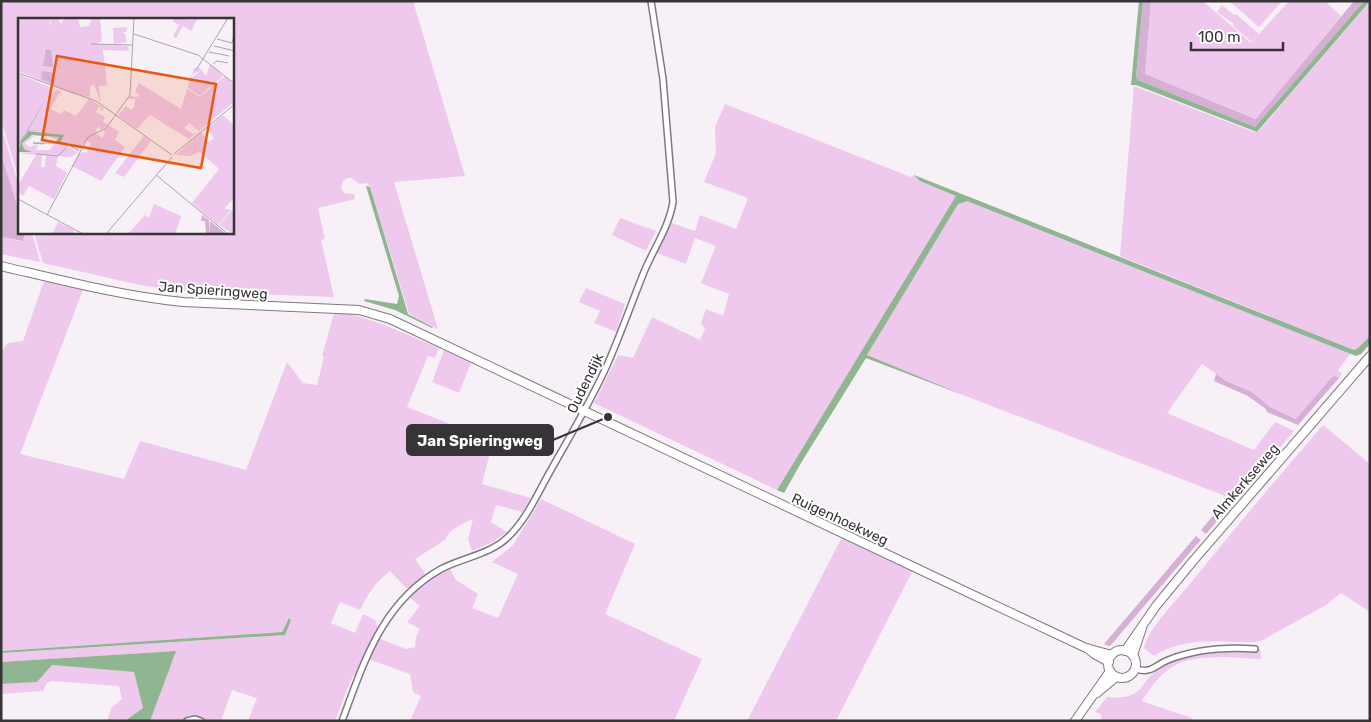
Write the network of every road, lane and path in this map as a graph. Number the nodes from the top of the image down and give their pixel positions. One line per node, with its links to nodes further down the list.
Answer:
1 (651, 1): 4 (street, Oudendijk)
2 (1, 266): 4 (street, Jan Spieringweg)
3 (1370, 356): 5 (street, Almkerkseweg)
4 (584, 411): 9 (street, Ruigenhoekweg); 14 (street, Oudendijk)
5 (1143, 626): 7 (street, Almkerkseweg); 8 (street, Almkerkseweg)
6 (1255, 649): 10 (street)
7 (1125, 650): 8 (street); 9 (street)
8 (1133, 655): 10 (street)
9 (1110, 659): 11 (street)
10 (1136, 669): 11 (street)
11 (1113, 674): 15 (street)
12 (187, 721): 13 (street)
13 (201, 721)
14 (342, 721)
15 (1076, 721)

